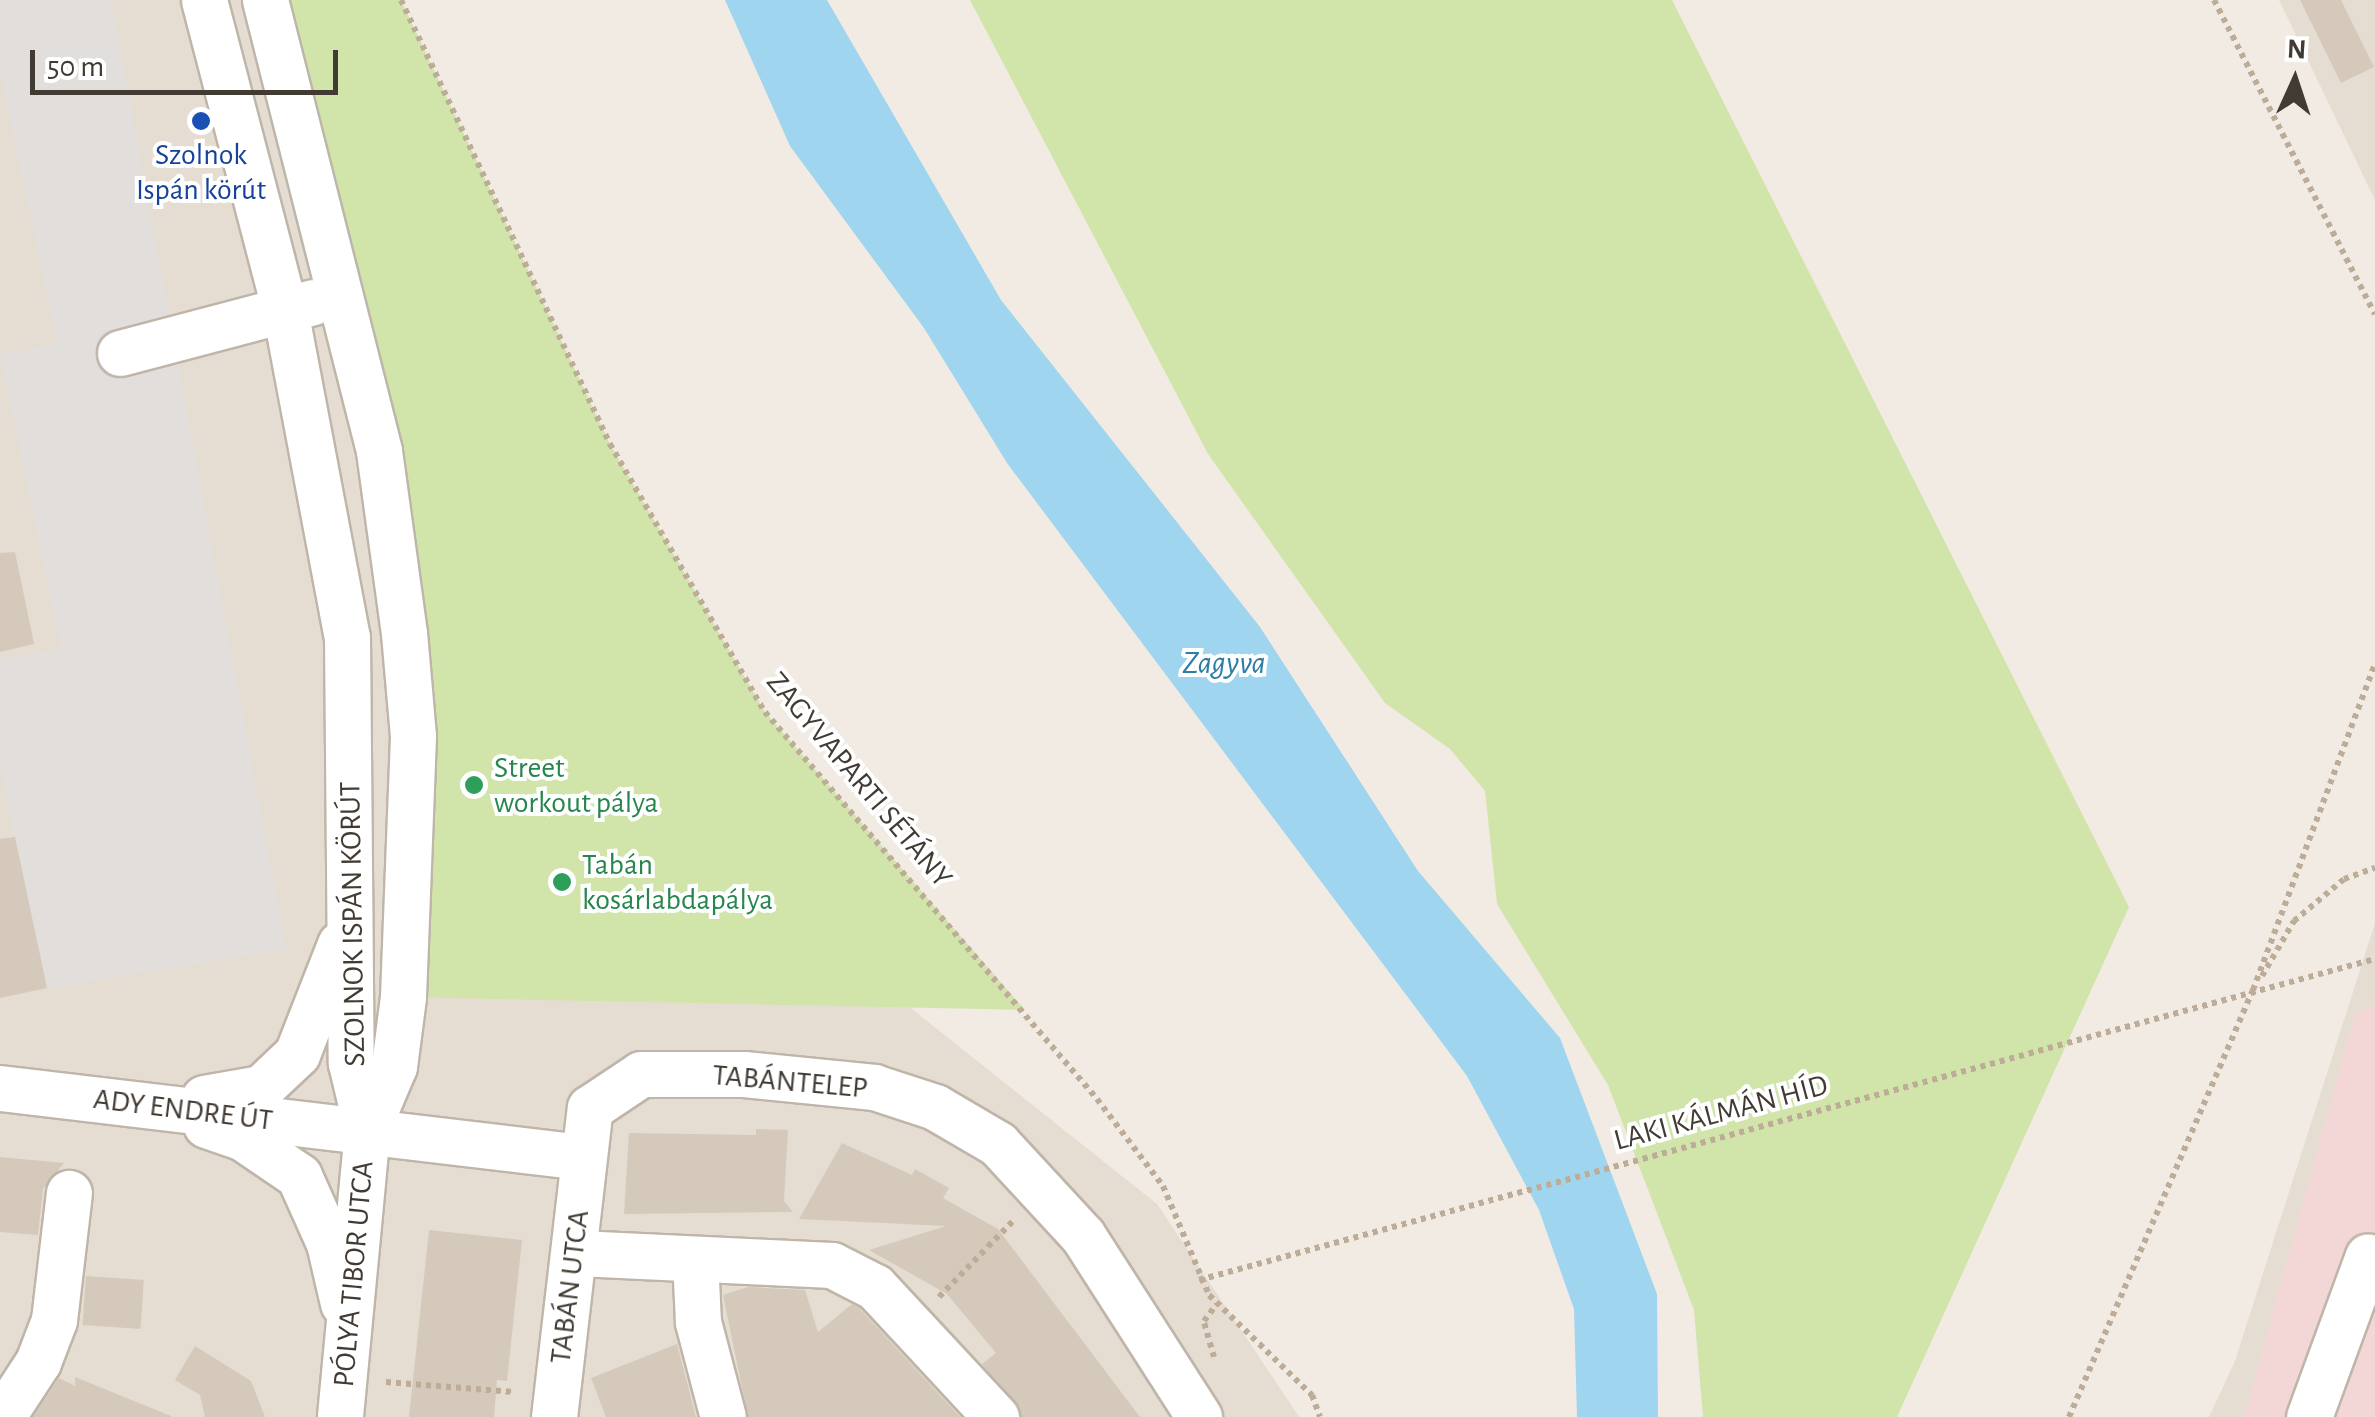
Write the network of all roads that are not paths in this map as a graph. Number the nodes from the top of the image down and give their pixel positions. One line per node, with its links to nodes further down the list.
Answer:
1 (204, 0): 4 (street, SZOLNOK ISPÁN KÖRÚT)
2 (265, 0): 3 (street, SZOLNOK ISPÁN KÖRÚT)
3 (344, 294): 4 (street); 9 (street, SZOLNOK ISPÁN KÖRÚT)
4 (285, 310): 5 (street); 6 (street, SZOLNOK ISPÁN KÖRÚT)
5 (120, 353)
6 (351, 903): 8 (street); 9 (street, SZOLNOK ISPÁN KÖRÚT)
7 (0, 1088): 8 (street, ADY ENDRE ÚT)
8 (153, 1106): 9 (street, ADY ENDRE ÚT); 15 (street)
9 (367, 1130): 10 (street, ADY ENDRE ÚT); 15 (street, PÓLYA TIBOR UTCA)
10 (582, 1157): 12 (street, TABÁN UTCA); 21 (street, TABÁNTELEP)
11 (70, 1193): 18 (street)
12 (578, 1253): 14 (street); 17 (street, TABÁN UTCA)
13 (2373, 1254): 22 (street)
14 (695, 1259): 19 (street); 20 (street)
15 (350, 1334): 16 (street, PÓLYA TIBOR UTCA)
16 (343, 1398)
17 (555, 1406)
18 (2, 1417)
19 (723, 1417)
20 (996, 1417)
21 (1199, 1417)
22 (2309, 1417)

